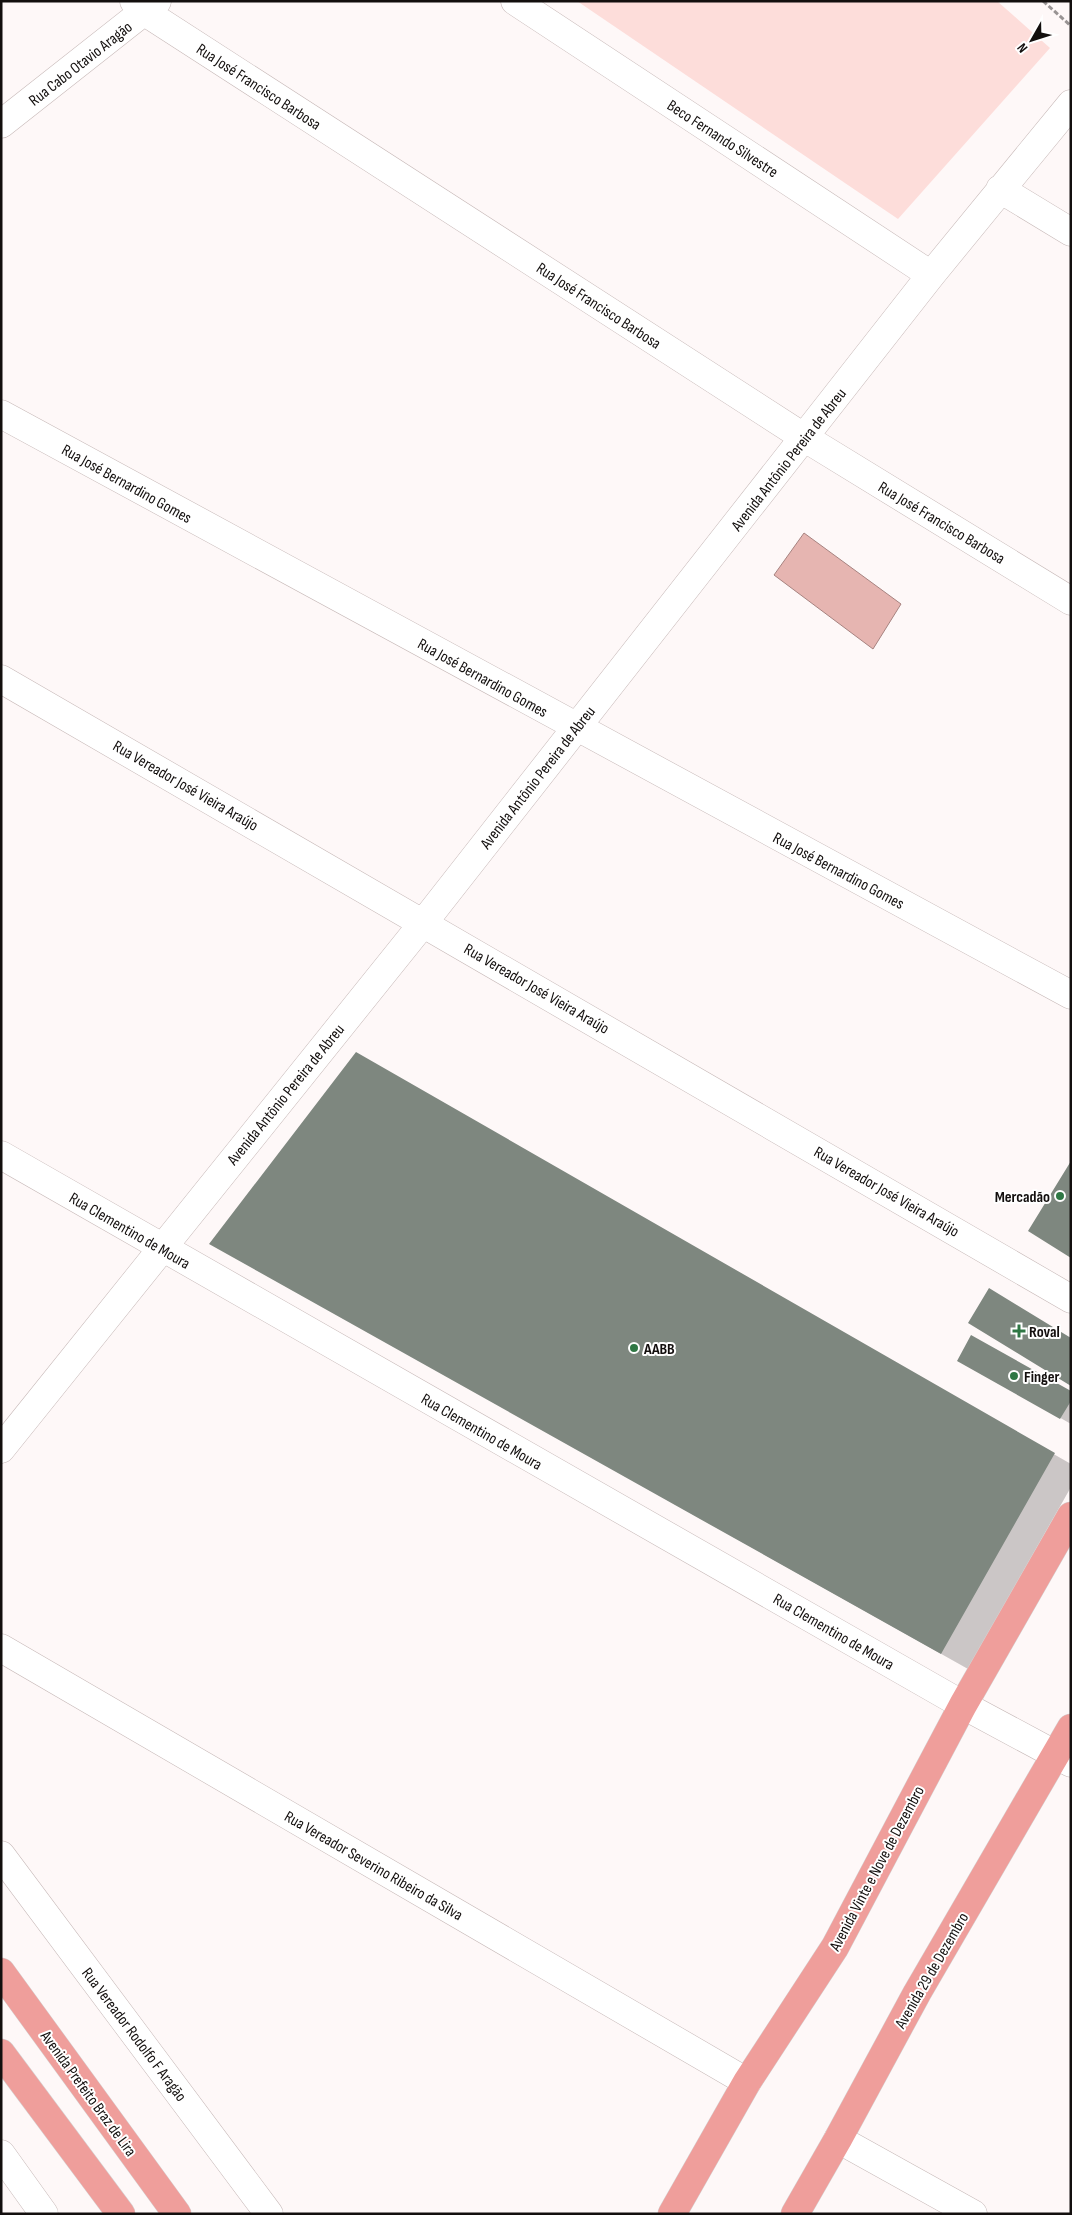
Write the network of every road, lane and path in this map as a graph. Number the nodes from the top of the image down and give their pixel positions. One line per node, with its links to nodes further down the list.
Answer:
1 (515, 1): 9 (street, Beco Fernando Silvestre)
2 (1043, 1): 4 (path)
3 (145, 5): 6 (street, Rua Cabo Otavio Aragão); 11 (street, Rua José Francisco Barbosa)
4 (1071, 26)
5 (1071, 104): 7 (street, Avenida Antônio Pereira de Abreu)
6 (1, 124)
7 (1000, 189): 8 (street); 9 (street, Avenida Antônio Pereira de Abreu)
8 (1071, 232)
9 (931, 275): 11 (street, Avenida Antônio Pereira de Abreu)
10 (1, 414): 14 (street, Rua José Bernardino Gomes)
11 (805, 438): 12 (street, Rua José Francisco Barbosa); 14 (street, Avenida Antônio Pereira de Abreu)
12 (1071, 601)
13 (1, 679): 15 (street, Rua Vereador José Vieira Araújo)
14 (575, 728): 15 (street, Avenida Antônio Pereira de Abreu); 16 (street, Rua José Bernardino Gomes)
15 (424, 922): 18 (street, Avenida Antônio Pereira de Abreu); 19 (street, Rua Vereador José Vieira Araújo)
16 (1071, 995)
17 (1, 1155): 18 (street, Rua Clementino de Moura)
18 (161, 1248): 20 (street, Avenida Antônio Pereira de Abreu); 23 (street, Rua Clementino de Moura)
19 (1071, 1299)
20 (1, 1448)
21 (1071, 1516): 23 (main road, Avenida Vinte e Nove de Dezembro)
22 (1, 1648): 29 (street, Rua Vereador Severino Ribeiro da Silva)
23 (963, 1705): 25 (street, Rua Clementino de Moura); 29 (main road, Avenida Vinte e Nove de Dezembro)
24 (1071, 1728): 25 (main road, Avenida 29 de Dezembro)
25 (1063, 1758): 30 (main road, Avenida 29 de Dezembro)
26 (1, 1855): 35 (street, Rua Vereador Rodolfo F Aragão)
27 (1, 1972): 34 (main road, Avenida Prefeito Braz de Lira)
28 (1, 2053): 33 (main road)
29 (748, 2082): 36 (main road, Avenida Vinte e Nove de Dezembro)
30 (838, 2139): 37 (main road, Avenida 29 de Dezembro); 38 (street)
31 (1, 2154): 32 (street)
32 (44, 2214)
33 (121, 2214)
34 (177, 2214)
35 (268, 2214)
36 (672, 2214)
37 (795, 2214)
38 (973, 2214)

